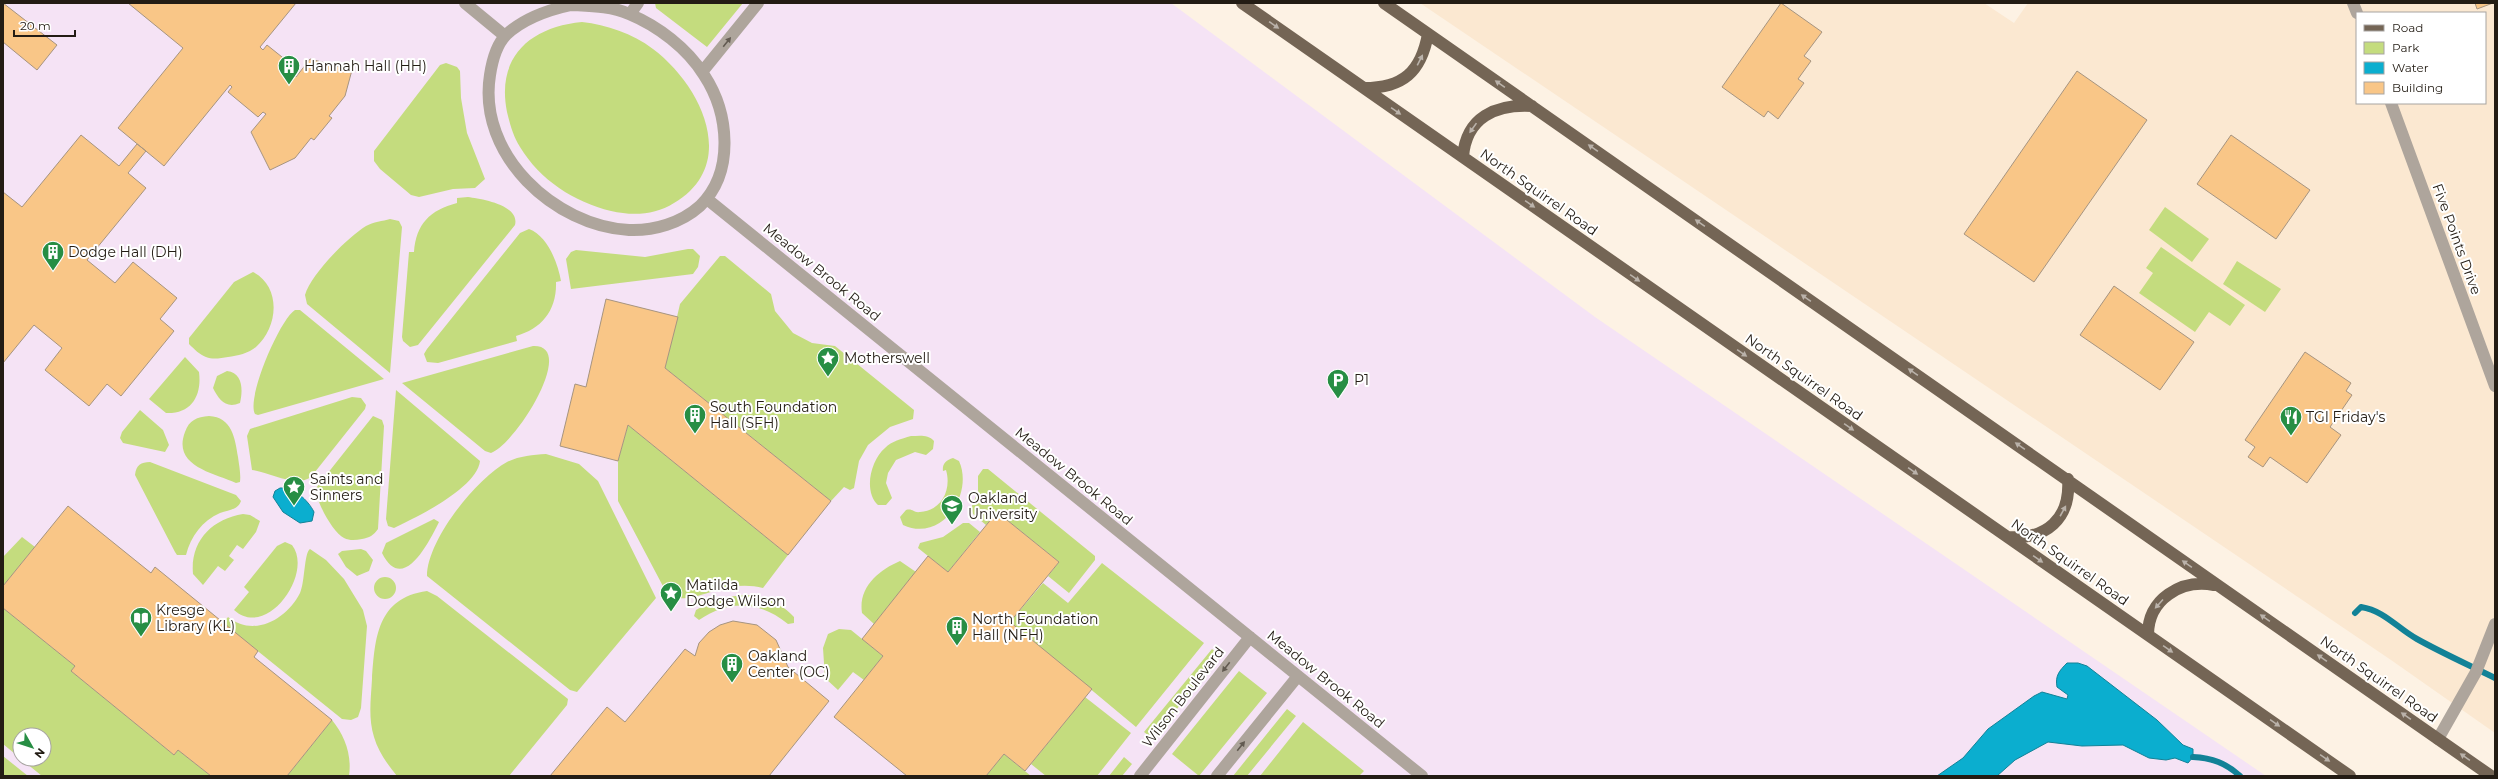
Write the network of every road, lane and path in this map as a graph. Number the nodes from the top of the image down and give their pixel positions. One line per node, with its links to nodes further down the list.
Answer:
1 (465, 3): 8 (street)
2 (638, 3): 6 (street)
3 (758, 3): 9 (street, one-way to 3)
4 (1242, 3): 10 (main road, North Squirrel Road, one-way to 10)
5 (1384, 3): 7 (main road, North Squirrel Road)
6 (630, 14): 8 (street); 9 (street)
7 (1428, 34): 10 (main road, one-way to 7); 12 (main road, North Squirrel Road, one-way to 7)
8 (505, 36): 14 (street)
9 (702, 72): 14 (street)
10 (1364, 88): 13 (main road, North Squirrel Road, one-way to 13)
11 (2391, 104): 15 (street, Five Points Drive)
12 (1532, 106): 13 (main road, one-way to 13); 16 (main road, North Squirrel Road, one-way to 12)
13 (1463, 157): 17 (main road, North Squirrel Road, one-way to 17)
14 (707, 199): 21 (street, Meadow Brook Road)
15 (2495, 386)
16 (2068, 479): 17 (main road, one-way to 16); 18 (main road, North Squirrel Road, one-way to 16)
17 (2006, 536): 20 (main road, North Squirrel Road, one-way to 20)
18 (2219, 586): 20 (main road, one-way to 20); 23 (main road, North Squirrel Road, one-way to 18)
19 (2495, 624): 23 (street)
20 (2148, 634): 27 (main road, North Squirrel Road, one-way to 27)
21 (1250, 637): 22 (street, Meadow Brook Road); 24 (street, Wilson Boulevard, one-way to 24)
22 (1298, 676): 25 (street, one-way to 22); 26 (street, Meadow Brook Road)
23 (2438, 739): 28 (main road, North Squirrel Road, one-way to 23)
24 (1140, 776)
25 (1217, 776)
26 (1422, 776)
27 (2350, 776)
28 (2491, 776)

